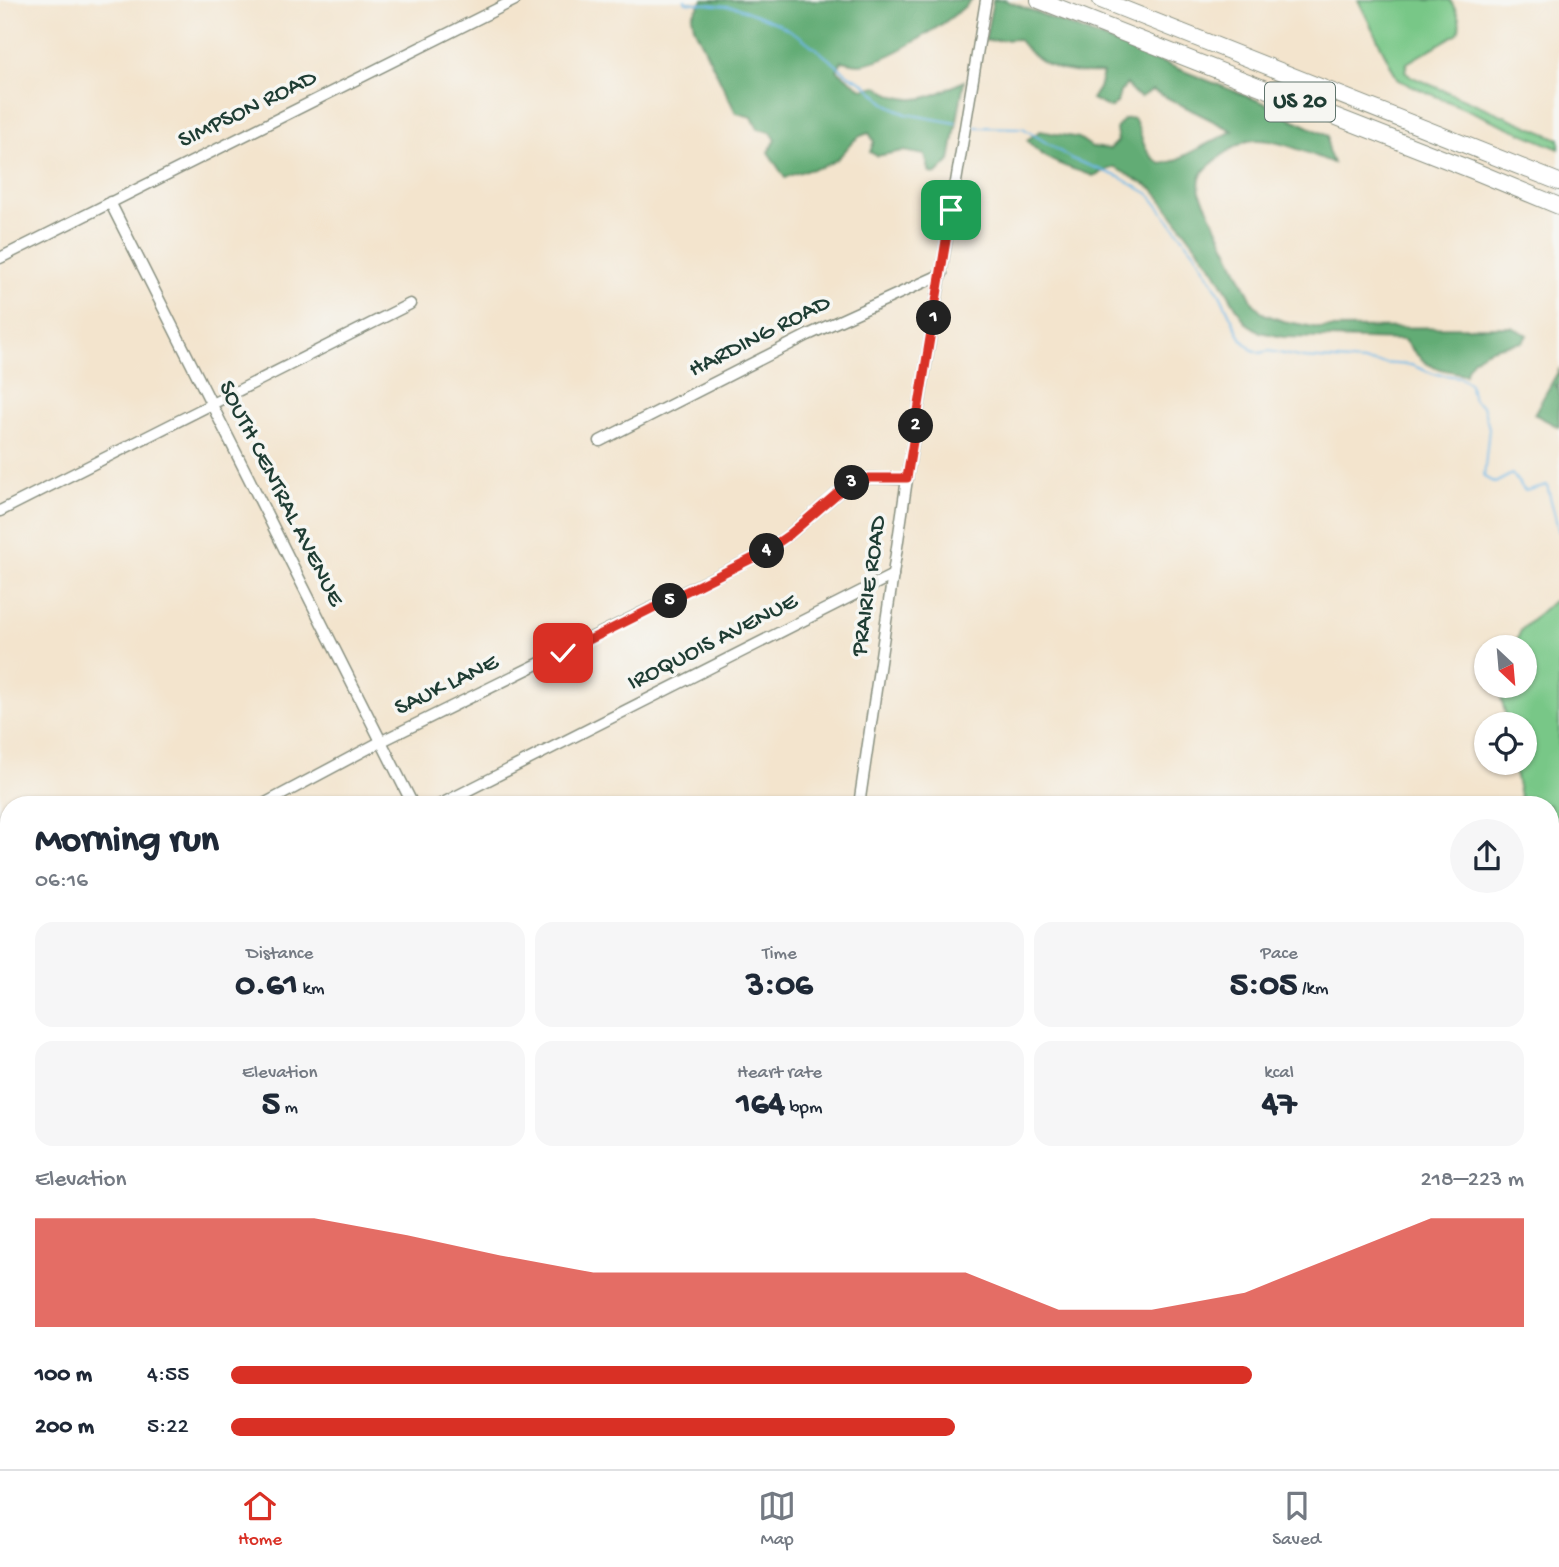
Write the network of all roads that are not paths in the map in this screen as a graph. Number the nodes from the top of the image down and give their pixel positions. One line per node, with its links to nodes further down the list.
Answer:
1 (515, 0): 6 (street, SIMPSON ROAD)
2 (986, 0): 9 (street, PRAIRIE ROAD)
3 (1039, 0): 7 (highway, US 20)
4 (1101, 0): 5 (highway, US 20)
5 (1559, 183)
6 (110, 202): 8 (street, SIMPSON ROAD); 11 (street, SOUTH CENTRAL AVENUE)
7 (1559, 206)
8 (0, 258)
9 (942, 274): 12 (street, HARDING ROAD); 13 (street, PRAIRIE ROAD)
10 (410, 304): 11 (street)
11 (211, 404): 14 (street); 16 (street, SOUTH CENTRAL AVENUE)
12 (600, 441)
13 (907, 478): 15 (street, PRAIRIE ROAD); 16 (street, SAUK LANE)
14 (0, 511)
15 (893, 575): 19 (street, IROQUOIS AVENUE); 20 (street, PRAIRIE ROAD)
16 (382, 741): 17 (street, SAUK LANE); 18 (street, SOUTH CENTRAL AVENUE)
17 (279, 796)
18 (409, 796)
19 (457, 796)
20 (860, 796)

